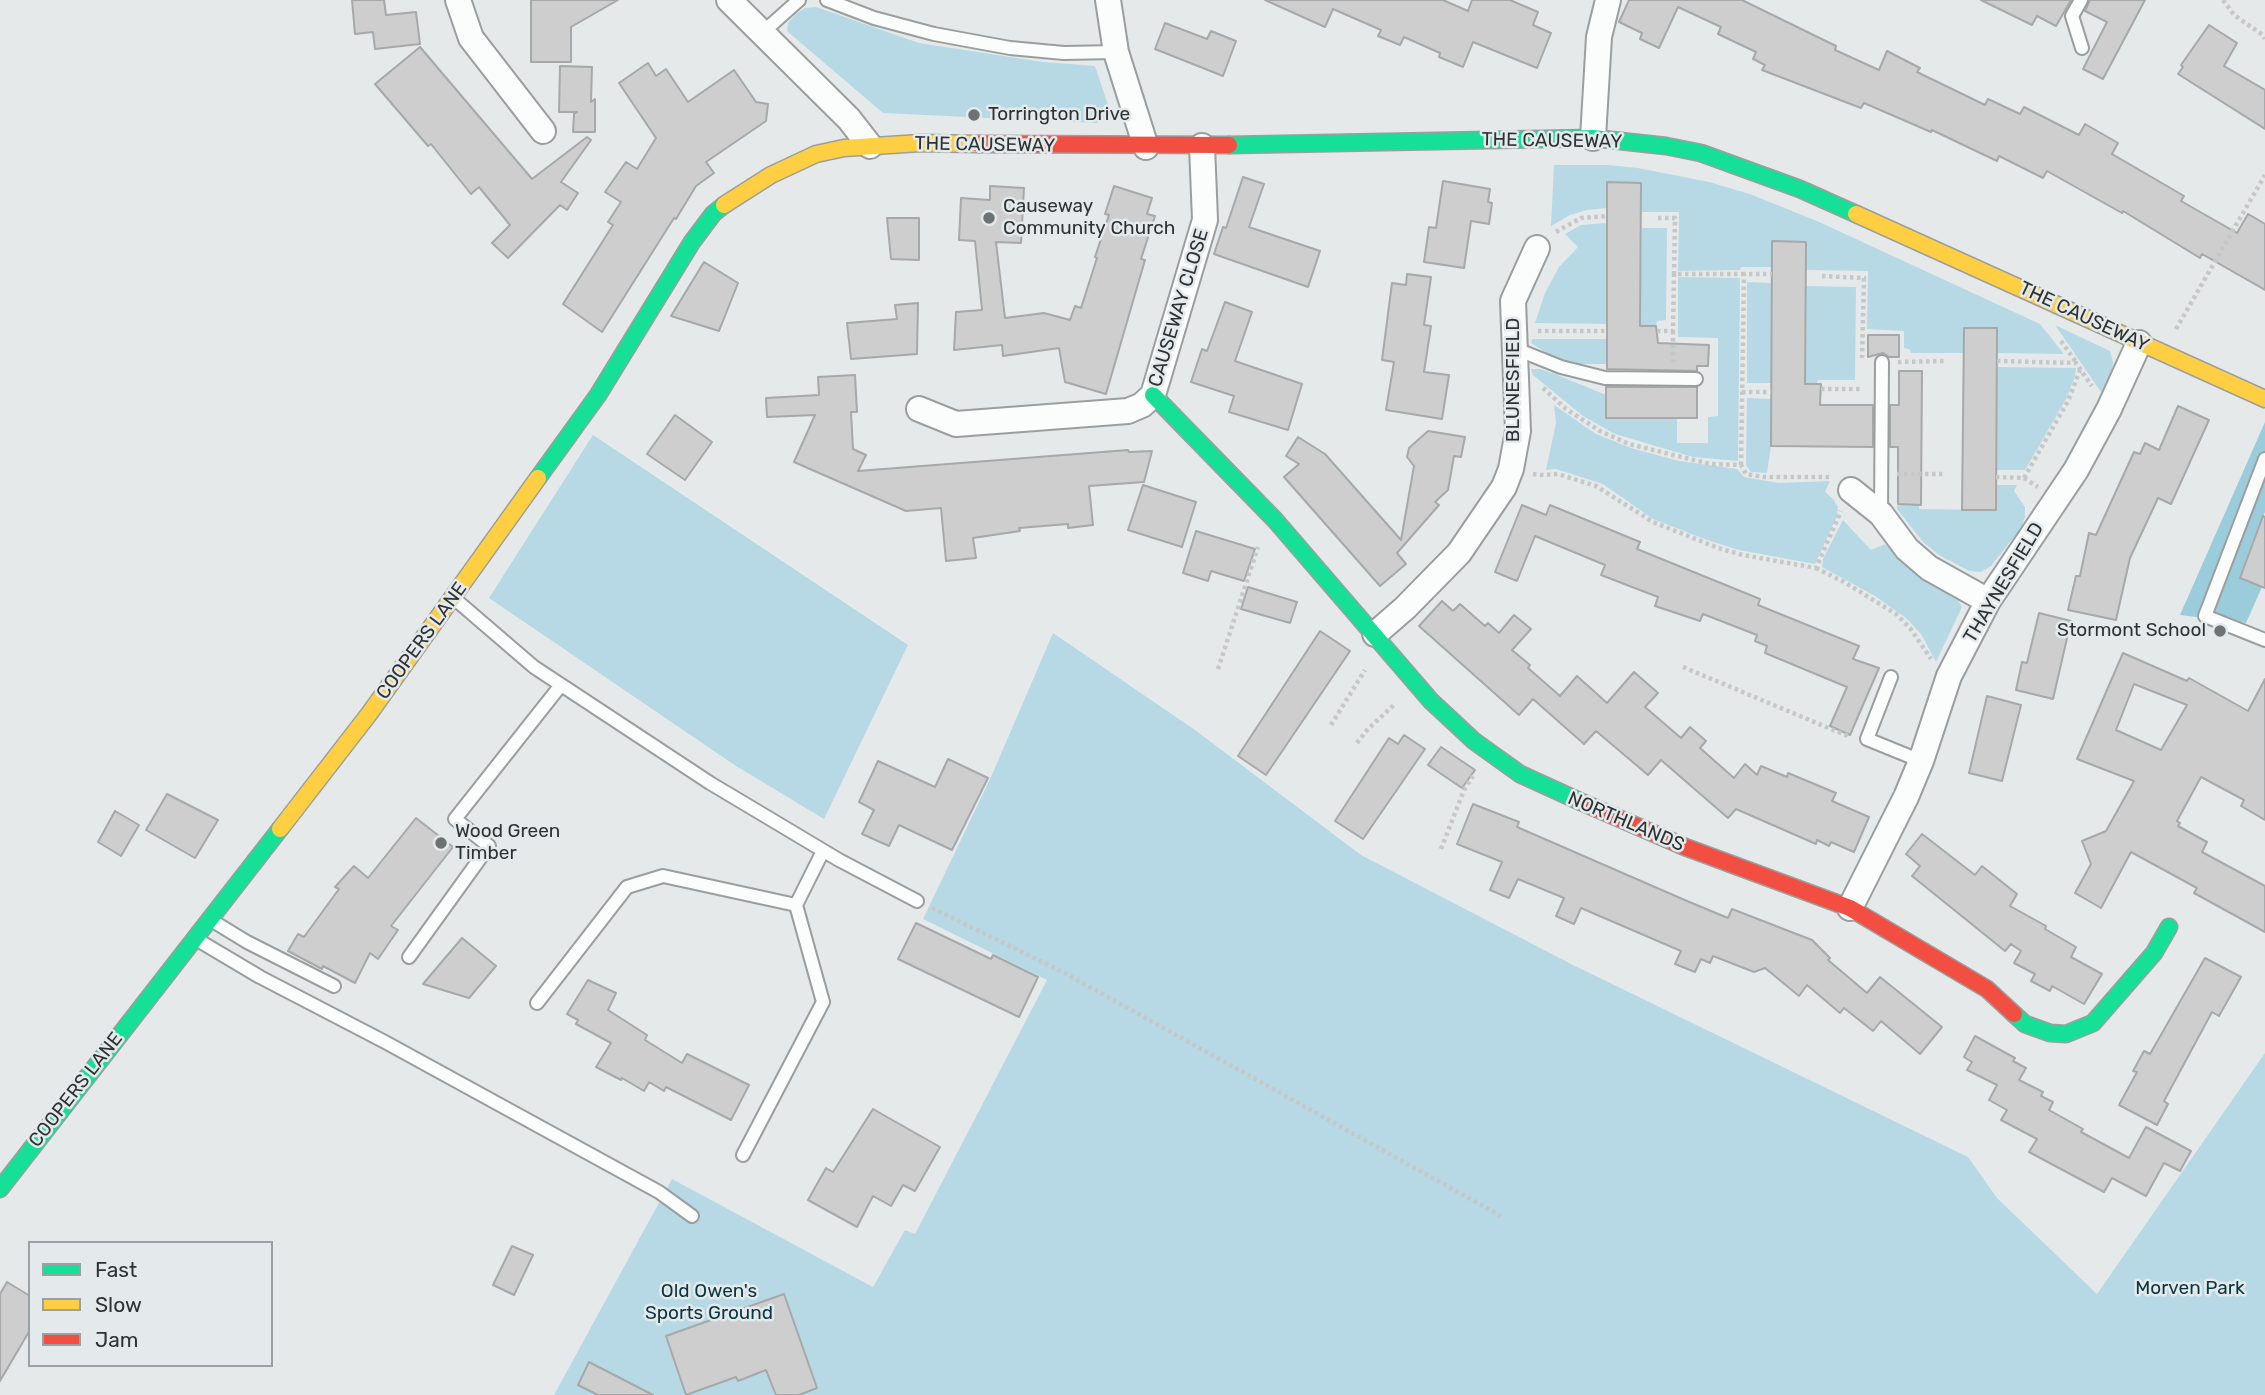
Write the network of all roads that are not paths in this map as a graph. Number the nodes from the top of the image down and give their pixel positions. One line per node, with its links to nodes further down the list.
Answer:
1 (458, 0): 11 (street)
2 (729, 0): 8 (street)
3 (799, 0): 8 (lane)
4 (827, 0): 10 (lane)
5 (1108, 0): 10 (street)
6 (1608, 0): 12 (street)
7 (2081, 0): 9 (lane)
8 (762, 33): 13 (street)
9 (2082, 48)
10 (1116, 52): 15 (street)
11 (543, 131)
12 (1593, 138): 14 (main road, THE CAUSEWAY); 17 (main road, THE CAUSEWAY)
13 (870, 146): 15 (main road, THE CAUSEWAY); 27 (main road, COOPERS LANE)
14 (1202, 146): 15 (main road, THE CAUSEWAY); 21 (street, CAUSEWAY CLOSE)
15 (1146, 147)
16 (1537, 248): 18 (street, BLUNESFIELD)
17 (2139, 343): 22 (main road, THE CAUSEWAY); 28 (street, THAYNESFIELD)
18 (1516, 348): 20 (lane); 29 (street, BLUNESFIELD)
19 (1882, 362): 26 (lane)
20 (1696, 379)
21 (1153, 395): 23 (street, CAUSEWAY CLOSE); 29 (main road, NORTHLANDS)
22 (2265, 398)
23 (919, 409)
24 (2265, 459): 30 (lane)
25 (1851, 491): 26 (street)
26 (1881, 514): 28 (street)
27 (453, 598): 32 (lane); 38 (main road, COOPERS LANE)
28 (1988, 601): 33 (street, THAYNESFIELD)
29 (1379, 639): 37 (main road, NORTHLANDS)
30 (2265, 640)
31 (1891, 677): 33 (lane)
32 (561, 685): 34 (lane); 41 (lane)
33 (1921, 761): 37 (street, THAYNESFIELD)
34 (823, 851): 35 (lane); 36 (lane)
35 (917, 901)
36 (796, 905): 43 (lane); 44 (lane)
37 (1850, 908): 39 (main road, NORTHLANDS)
38 (210, 920): 40 (main road, COOPERS LANE); 42 (lane)
39 (2169, 927)
40 (195, 939): 45 (main road, COOPERS LANE); 46 (lane)
41 (410, 957)
42 (334, 986)
43 (537, 1003)
44 (743, 1155)
45 (0, 1189)
46 (692, 1216)

